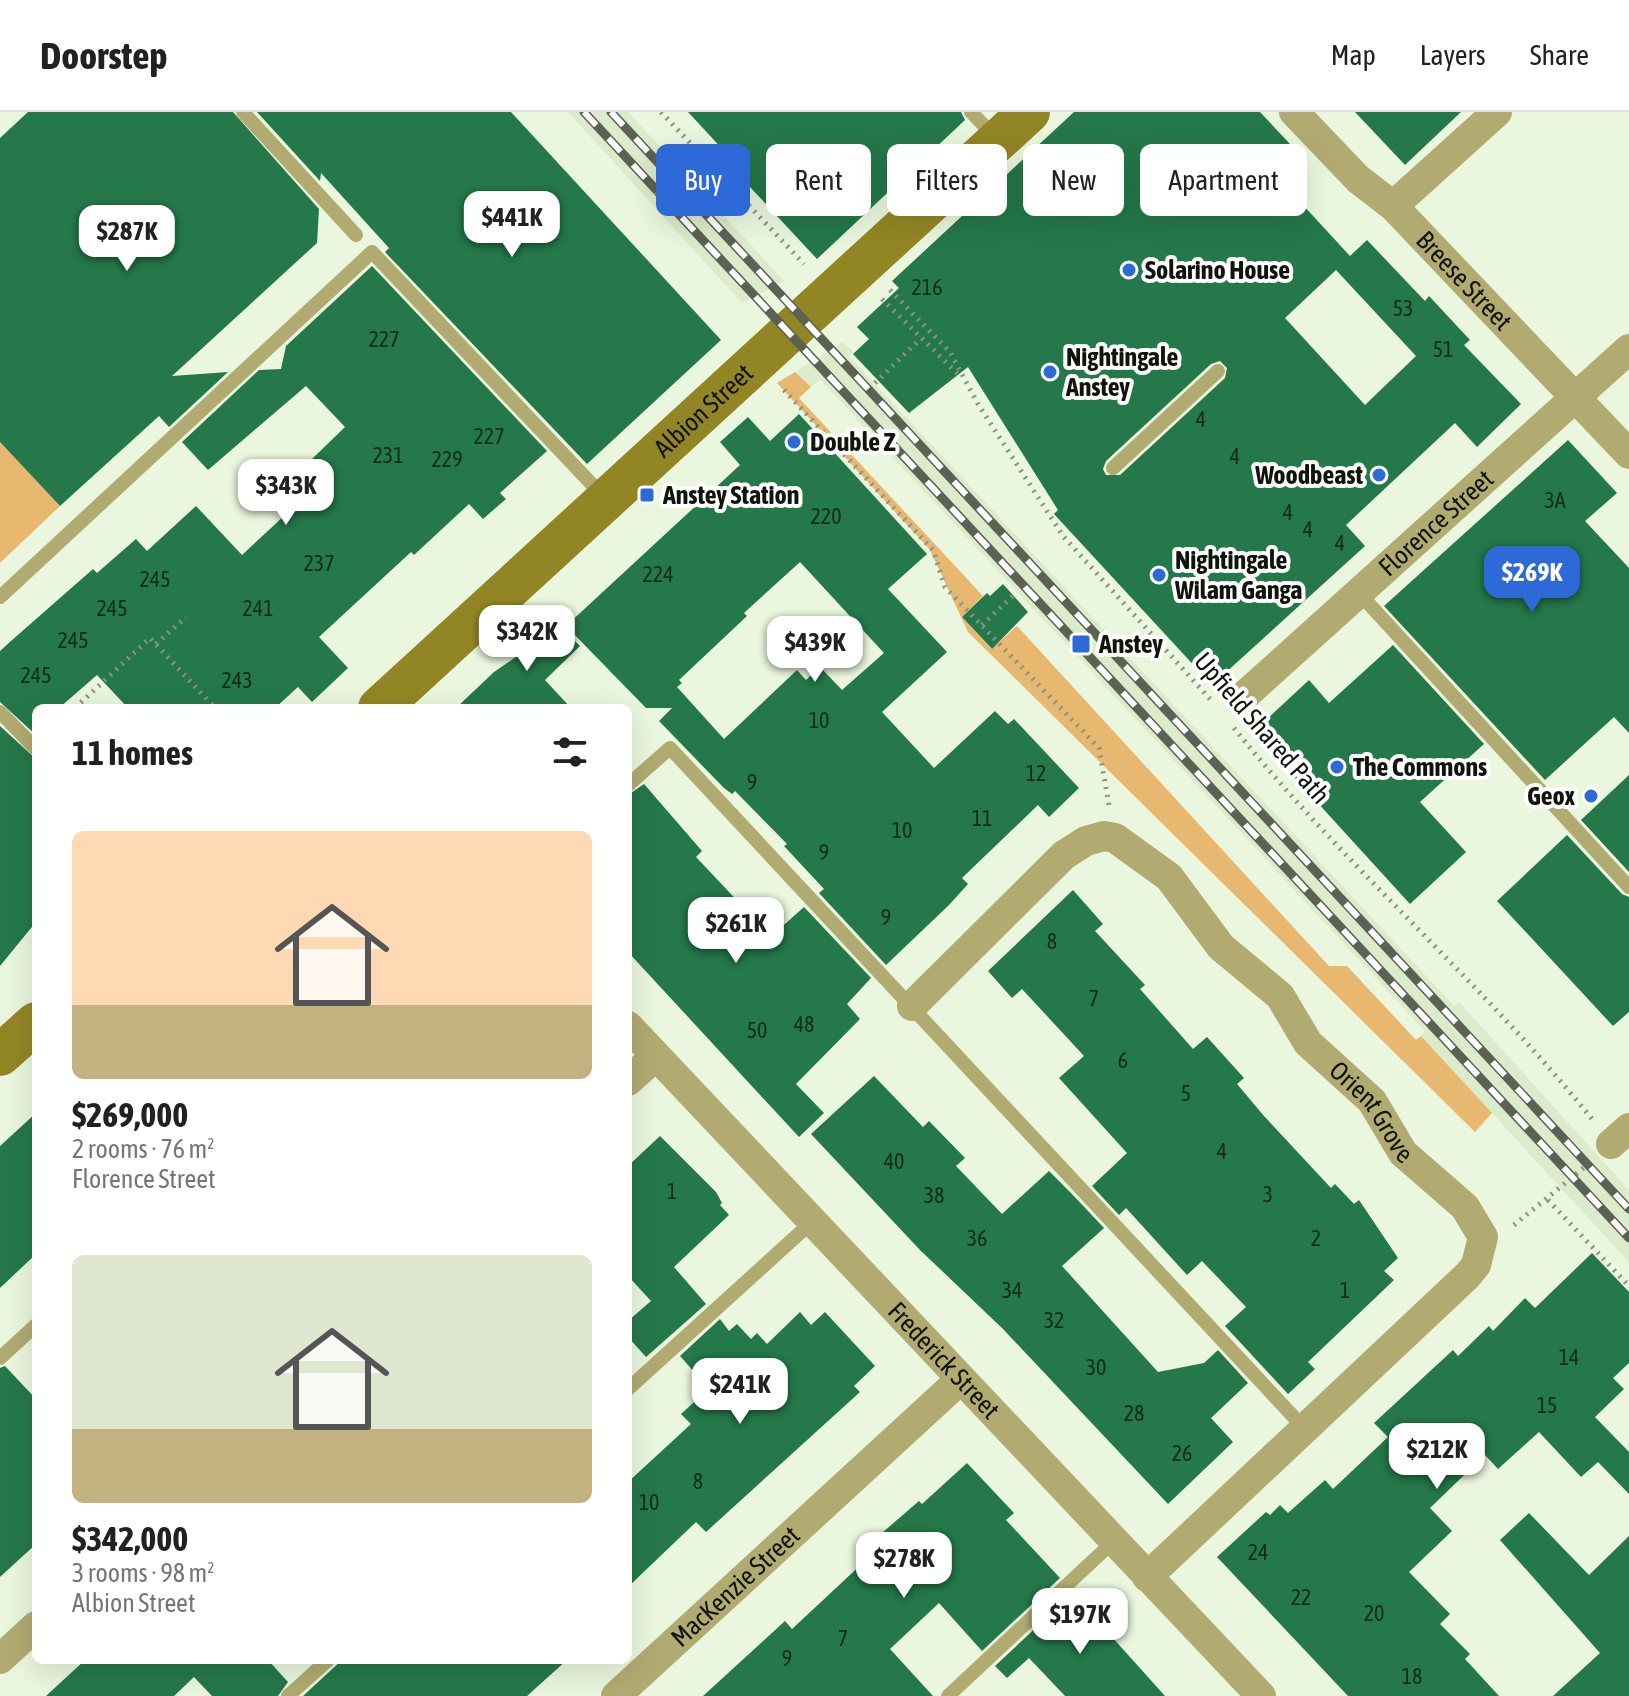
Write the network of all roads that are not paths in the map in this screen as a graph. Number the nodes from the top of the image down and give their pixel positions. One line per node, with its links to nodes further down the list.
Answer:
1 (243, 112): 7 (lane)
2 (1029, 112): 5 (street, Albion Street)
3 (1294, 112): 6 (street, Breese Street)
4 (1497, 112): 6 (street)
5 (984, 126): 13 (street, Albion Street)
6 (1393, 206): 10 (street, Breese Street)
7 (356, 235)
8 (1629, 349): 10 (street, Florence Street)
9 (1218, 371): 12 (lane)
10 (1576, 397): 11 (street, Breese Street); 14 (street, Florence Street)
11 (1629, 454)
12 (1113, 468)
13 (606, 500): 15 (lane); 16 (street, Albion Street)
14 (1358, 591): 17 (street, Florence Street); 21 (lane)
15 (0, 597)
16 (383, 704)
17 (1230, 709)
18 (0, 712): 19 (lane)
19 (32, 745)
20 (632, 781): 22 (lane)
21 (1629, 887)
22 (912, 1006): 33 (lane); 33 (street, Orient Grove)
23 (32, 1027): 25 (street)
24 (632, 1030): 26 (street, Frederick Street)
25 (0, 1055)
26 (656, 1056): 27 (street); 28 (street, Frederick Street)
27 (632, 1077)
28 (813, 1221): 31 (street, Frederick Street); 32 (lane)
29 (32, 1329): 30 (lane)
30 (0, 1358)
31 (960, 1380): 34 (street, Frederick Street); 41 (street, MacKenzie Street)
32 (632, 1385)
33 (1305, 1429): 35 (street)
34 (1114, 1541): 35 (street, Frederick Street); 39 (lane)
35 (1147, 1577): 42 (street, Frederick Street)
36 (32, 1630): 37 (street)
37 (0, 1659)
38 (324, 1664): 40 (lane)
39 (957, 1693)
40 (288, 1696)
41 (616, 1696)
42 (1261, 1696)

